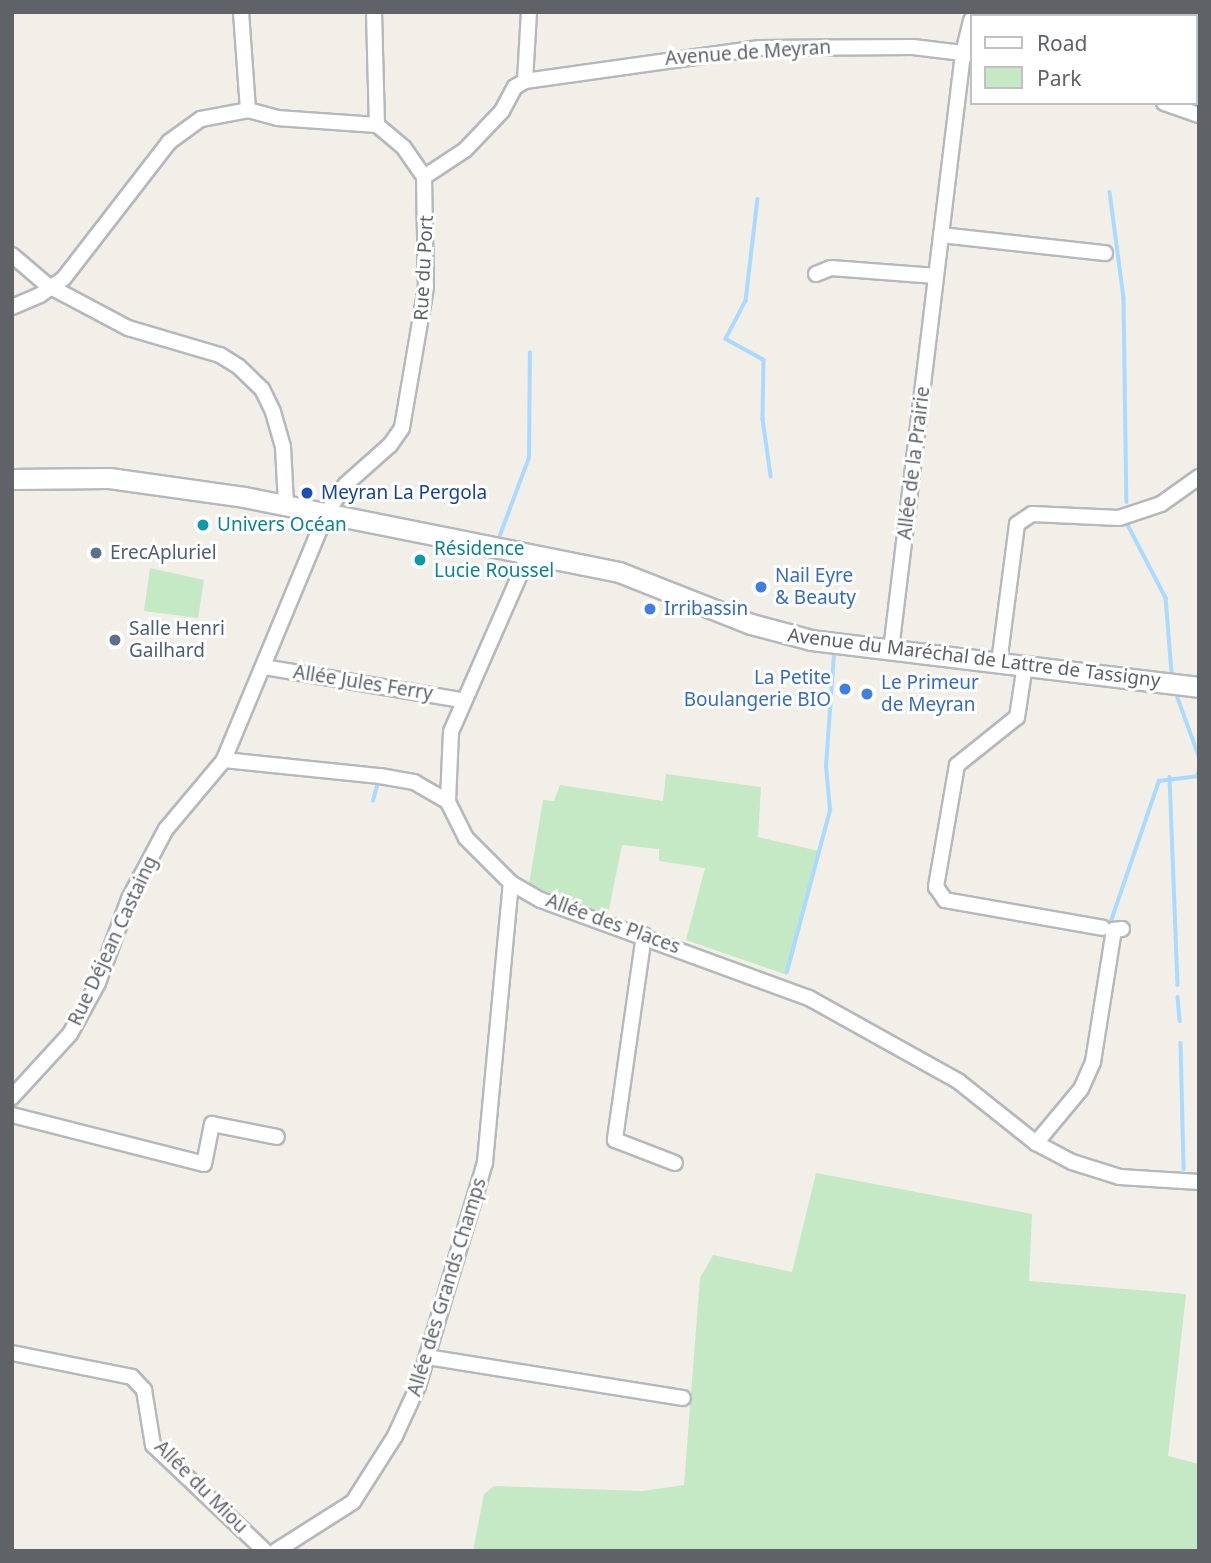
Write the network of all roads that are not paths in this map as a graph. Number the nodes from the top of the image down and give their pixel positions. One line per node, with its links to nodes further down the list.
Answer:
1 (241, 12): 8 (street)
2 (374, 12): 10 (street)
3 (530, 12): 6 (street)
4 (970, 31): 5 (street, Allée de la Prairie)
5 (967, 54): 6 (street, Avenue de Meyran); 12 (street, Allée de la Prairie)
6 (525, 81): 11 (street)
7 (1169, 105): 9 (street)
8 (248, 110): 10 (street); 17 (street)
9 (1199, 116)
10 (377, 125): 11 (street)
11 (424, 177): 22 (street, Rue du Port)
12 (941, 234): 14 (street); 16 (street, Allée de la Prairie)
13 (12, 254): 17 (street)
14 (1105, 254)
15 (816, 274): 16 (street)
16 (936, 276): 24 (street, Allée de la Prairie)
17 (54, 287): 18 (street); 21 (street)
18 (12, 307)
19 (1199, 477): 25 (street)
20 (12, 479): 21 (main road, Avenue du Maréchal de Lattre de Tassigny)
21 (286, 505): 22 (main road, Avenue du Maréchal de Lattre de Tassigny)
22 (327, 512): 23 (main road, Avenue du Maréchal de Lattre de Tassigny); 27 (street, Rue Déjean Castaing)
23 (529, 554): 24 (main road, Avenue du Maréchal de Lattre de Tassigny); 29 (street)
24 (891, 650): 25 (main road, Avenue du Maréchal de Lattre de Tassigny)
25 (999, 663): 26 (main road, Avenue du Maréchal de Lattre de Tassigny)
26 (1025, 666): 28 (main road, Avenue du Maréchal de Lattre de Tassigny); 33 (street)
27 (264, 667): 29 (street, Allée Jules Ferry); 30 (street, Rue Déjean Castaing)
28 (1199, 687)
29 (462, 700): 31 (street)
30 (224, 760): 31 (street); 36 (street, Rue Déjean Castaing)
31 (447, 802): 32 (street, Allée des Places)
32 (511, 883): 35 (street, Allée des Places); 43 (street, Allée des Grands Champs)
33 (1104, 928)
34 (1122, 929): 39 (street)
35 (644, 935): 39 (street, Allée des Places); 40 (street)
36 (12, 1097)
37 (12, 1115): 38 (street)
38 (277, 1137)
39 (1036, 1143): 41 (street, Allée des Places)
40 (675, 1163)
41 (1199, 1182)
42 (12, 1353): 45 (street, Allée du Miou)
43 (427, 1357): 44 (street); 46 (street, Allée des Grands Champs)
44 (683, 1398)
45 (265, 1551)
46 (276, 1551)

